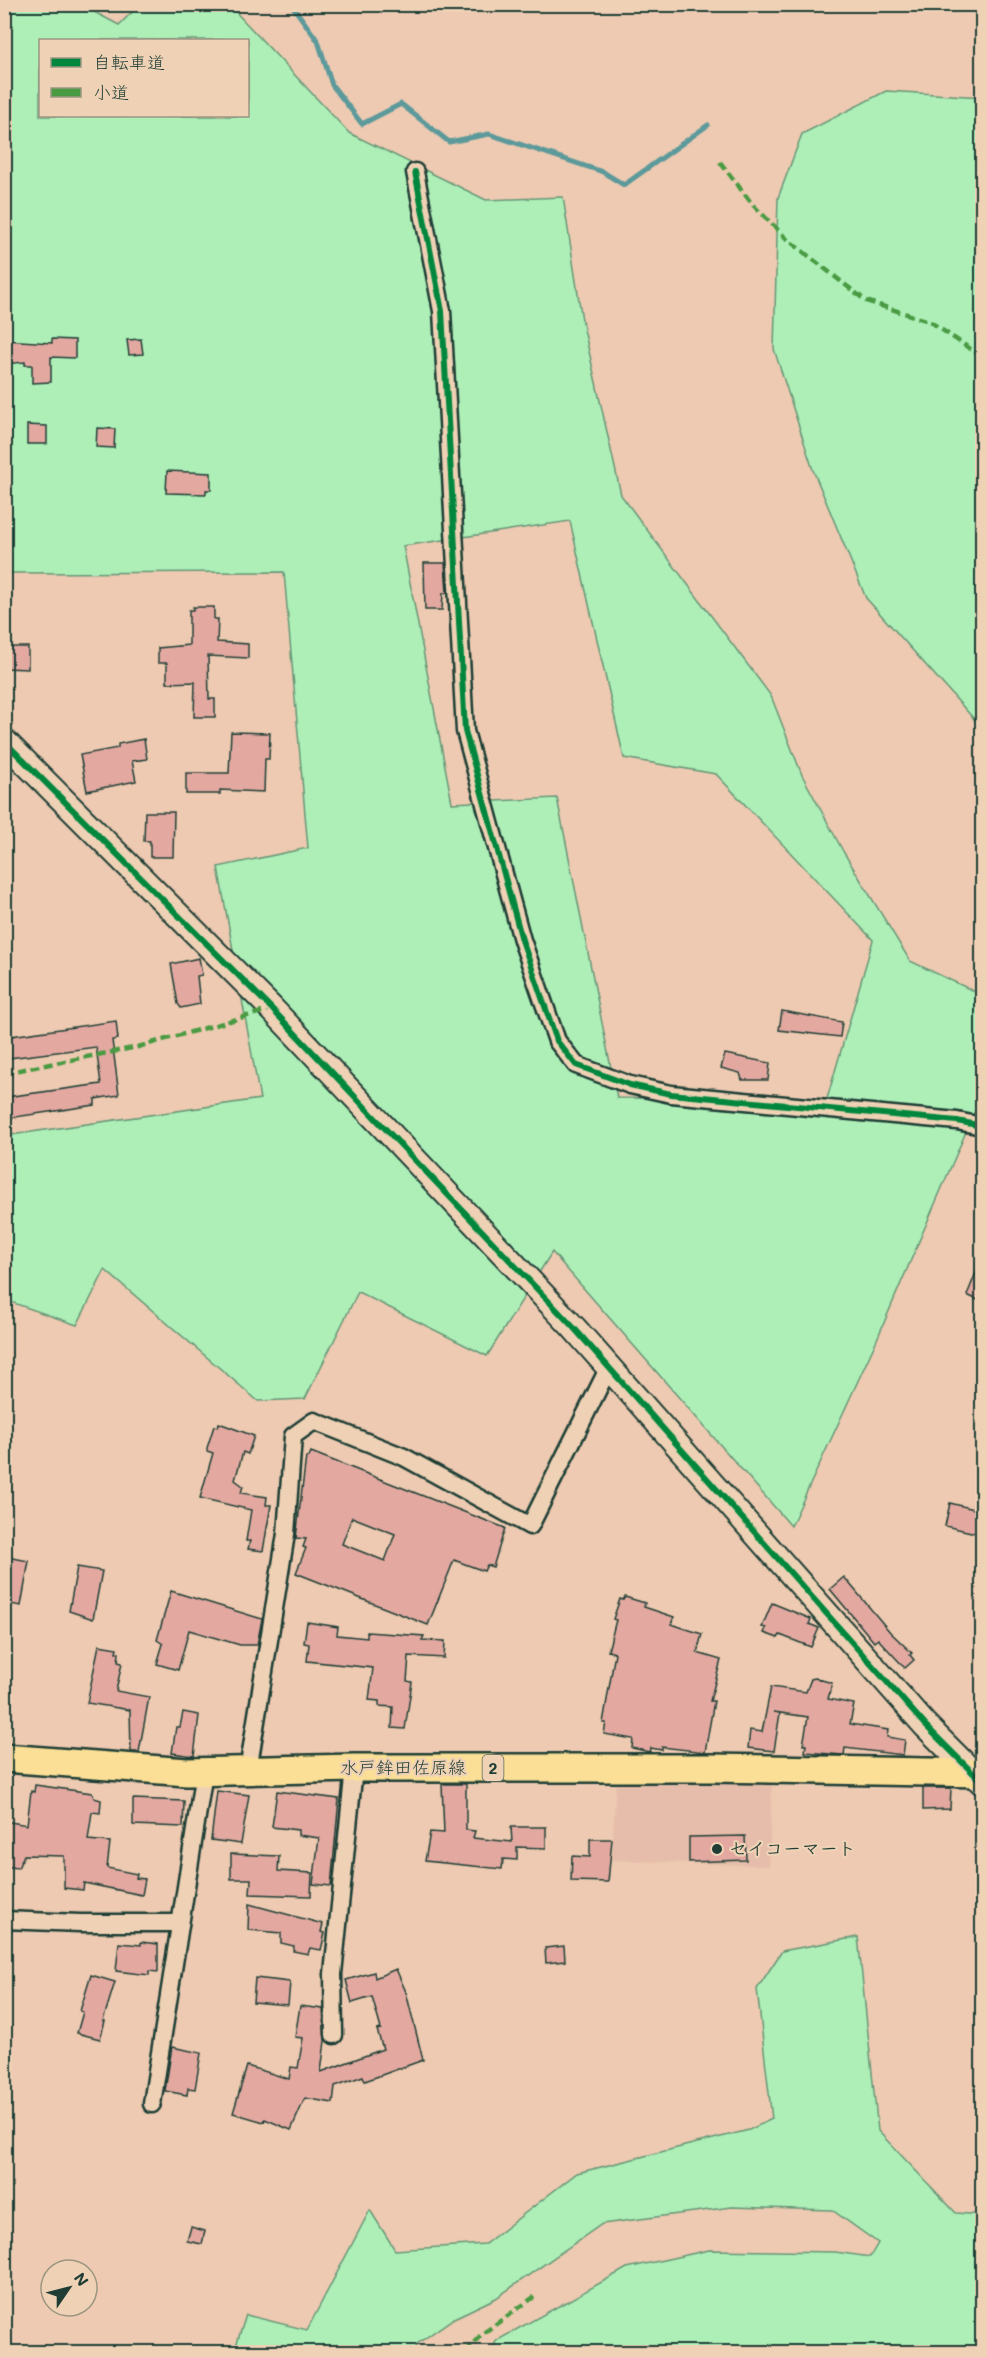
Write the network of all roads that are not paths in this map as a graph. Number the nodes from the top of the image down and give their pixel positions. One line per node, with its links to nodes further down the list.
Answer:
1 (415, 172): 3 (street)
2 (4, 741): 4 (street)
3 (982, 1126)
4 (609, 1367): 7 (street); 9 (street)
5 (4, 1758): 8 (main road, 水戸鉾田佐原線 / 2)
6 (354, 1768): 7 (main road, 水戸鉾田佐原線 / 2); 9 (main road, 水戸鉾田佐原線 / 2); 12 (street)
7 (248, 1771): 8 (main road, 水戸鉾田佐原線 / 2)
8 (204, 1772): 11 (street)
9 (979, 1776)
10 (4, 1920): 11 (street)
11 (180, 1923): 13 (street)
12 (334, 2035)
13 (152, 2104)

